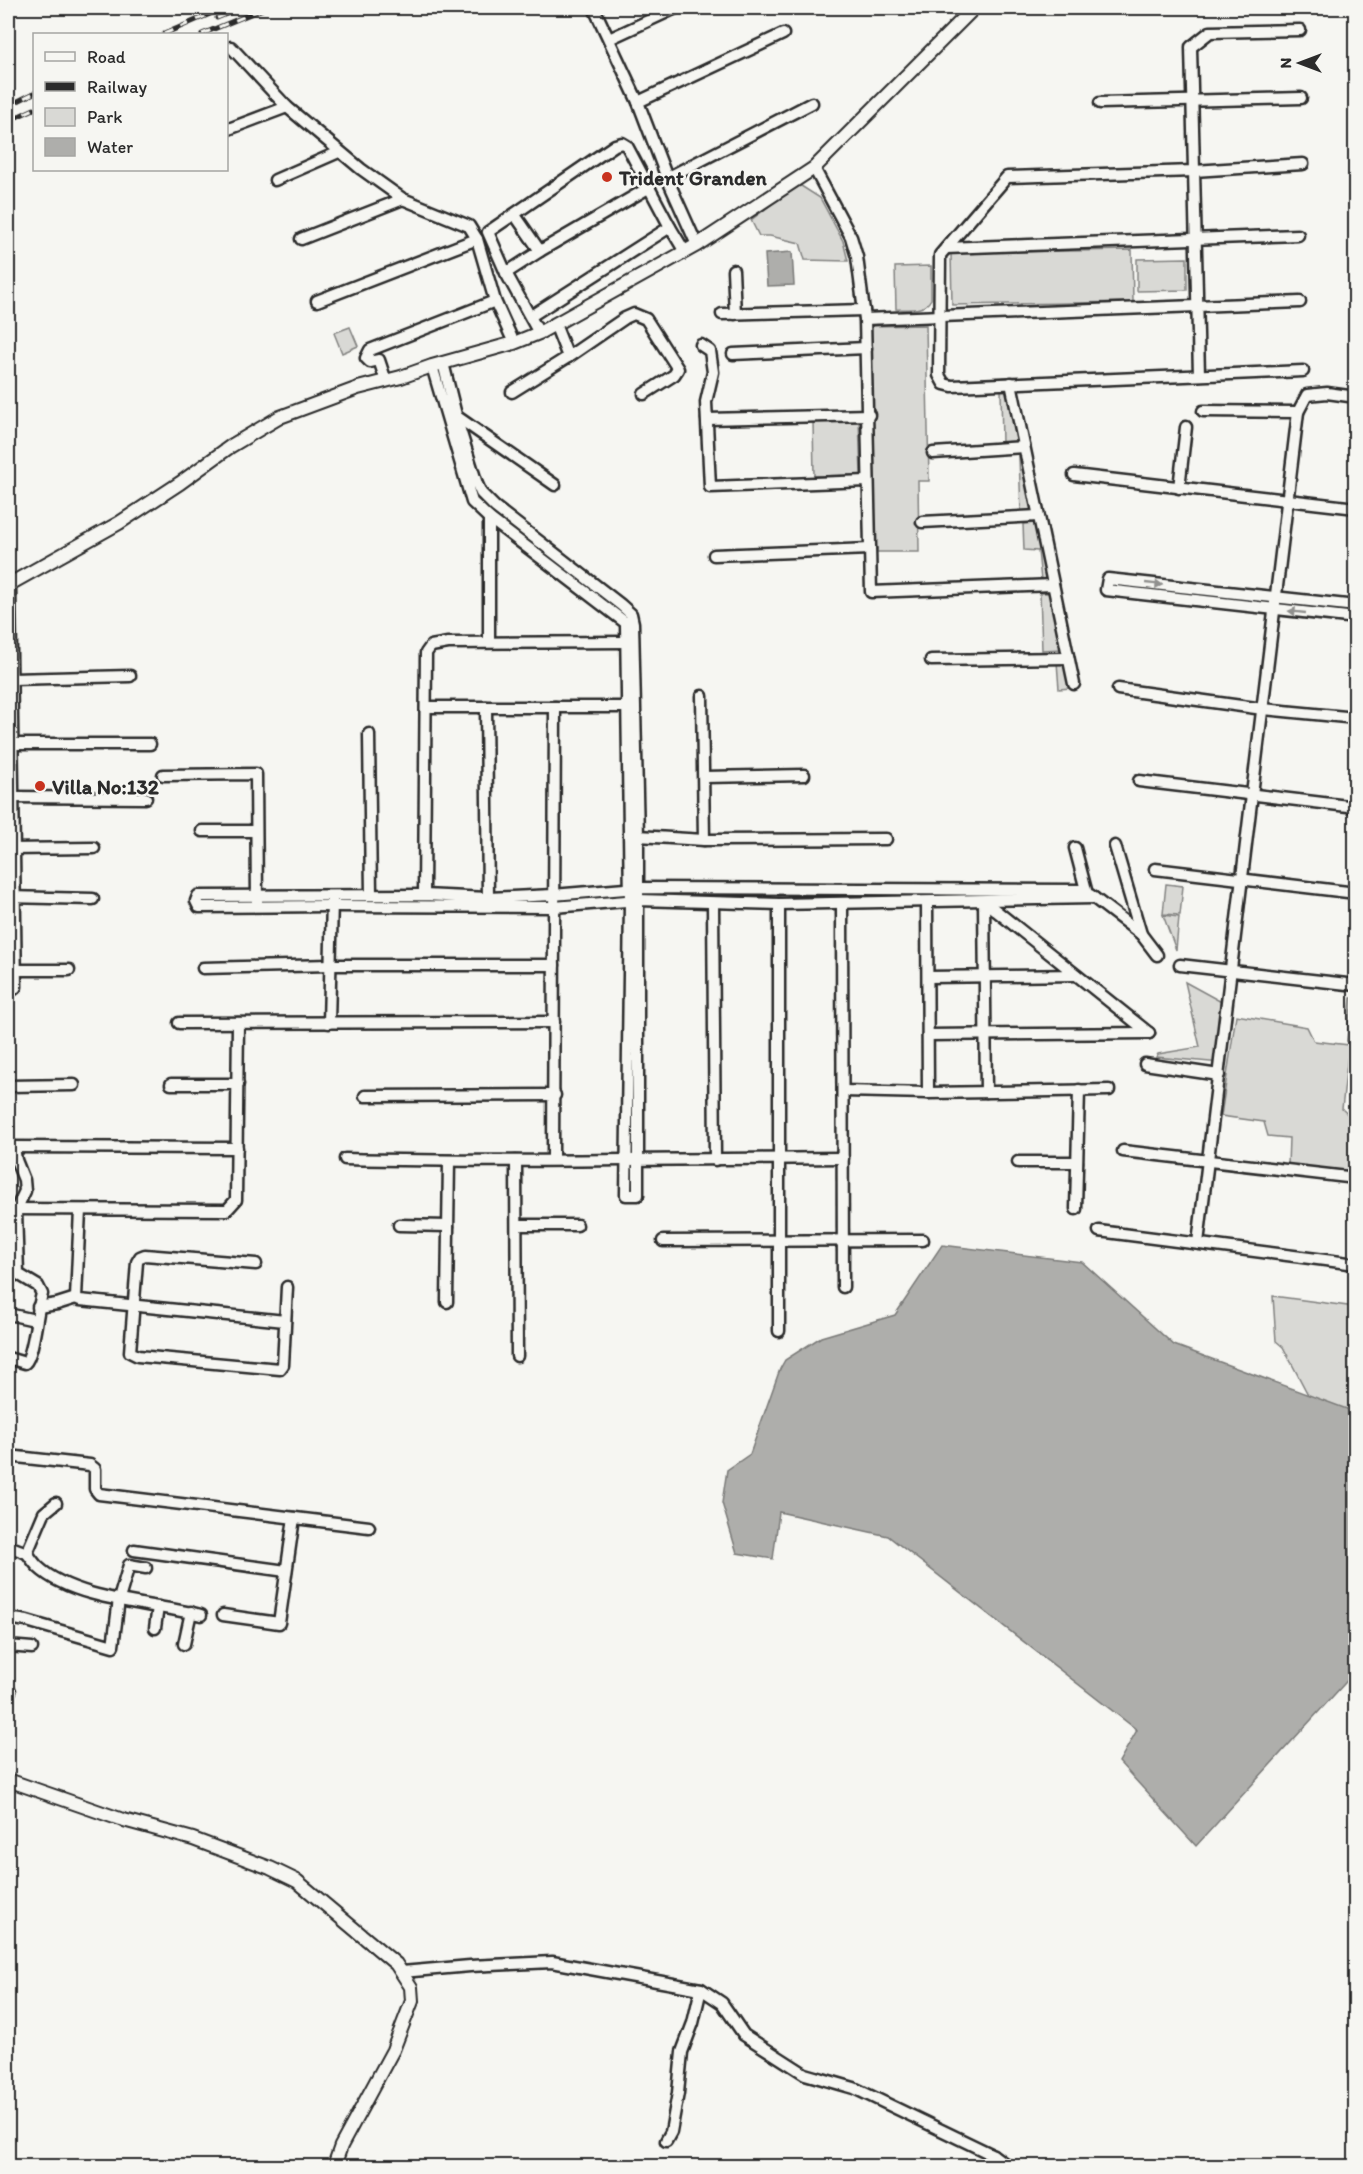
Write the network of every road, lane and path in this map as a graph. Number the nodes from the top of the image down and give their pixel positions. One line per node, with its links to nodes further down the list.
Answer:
1 (594, 8): 6 (street)
2 (676, 8): 6 (street)
3 (974, 8): 17 (main road)
4 (1300, 30): 9 (street)
5 (783, 34): 10 (street)
6 (609, 39): 10 (street)
7 (231, 47): 13 (street)
8 (1301, 98): 9 (street)
9 (1192, 100): 12 (street); 18 (street)
10 (638, 102): 19 (street)
11 (812, 103): 19 (street)
12 (1100, 103)
13 (287, 107): 14 (street); 15 (street)
14 (228, 129)
15 (339, 152): 20 (street); 22 (street)
16 (1303, 164): 18 (street)
17 (814, 168): 30 (main road); 40 (street)
18 (1194, 171): 26 (street); 29 (street)
19 (667, 178): 30 (street)
20 (275, 180)
21 (650, 187): 23 (street); 24 (street); 31 (street)
22 (403, 199): 27 (street); 28 (street)
23 (515, 215): 31 (street); 33 (street)
24 (670, 227): 30 (street); 41 (street)
25 (1298, 235): 26 (street)
26 (1195, 238): 29 (street); 37 (street)
27 (301, 239)
28 (477, 239): 34 (street); 35 (street)
29 (946, 248): 42 (street)
30 (691, 249): 43 (main road)
31 (540, 250): 33 (street)
32 (733, 270): 39 (street)
33 (506, 273): 41 (street)
34 (317, 301)
35 (495, 301): 45 (street); 53 (street)
36 (1300, 302): 37 (street)
37 (1197, 307): 42 (street); 52 (street)
38 (722, 314): 39 (street)
39 (735, 314): 40 (street)
40 (865, 314): 42 (street); 47 (street)
41 (531, 316): 44 (street)
42 (940, 316): 54 (street)
43 (555, 324): 44 (main road); 49 (street)
44 (539, 333): 45 (main road)
45 (514, 343): 50 (main road)
46 (701, 345): 62 (street)
47 (866, 348): 48 (street); 60 (street)
48 (733, 354)
49 (568, 357): 55 (street); 56 (street)
50 (437, 365): 53 (main road); 61 (street); 73 (street)
51 (1304, 371): 52 (street)
52 (1198, 375): 54 (street)
53 (386, 381): 77 (main road)
54 (1011, 383): 64 (street)
55 (512, 392)
56 (644, 394)
57 (1356, 397): 59 (street)
58 (1203, 411): 59 (street)
59 (1298, 412): 70 (street)
60 (869, 415): 62 (street); 67 (street)
61 (456, 416): 68 (street); 110 (street)
62 (707, 419): 67 (street)
63 (1186, 427): 69 (street)
64 (1024, 447): 65 (street); 72 (street)
65 (933, 453)
66 (1074, 475): 69 (street)
67 (867, 481): 75 (street)
68 (555, 485)
69 (1179, 488): 70 (street)
70 (1288, 501): 71 (street); 79 (street)
71 (1356, 508)
72 (1038, 516): 74 (street); 78 (street)
73 (489, 518): 82 (street); 83 (street)
74 (922, 522)
75 (870, 549): 76 (street); 78 (street)
76 (714, 555)
77 (9, 585): 87 (street)
78 (1053, 585): 84 (street)
79 (1276, 603): 79 (street, one-way to 79); 80 (street); 81 (street, one-way to 79); 95 (street)
80 (1356, 606)
81 (1356, 618)
82 (489, 642): 83 (street); 91 (street)
83 (627, 642): 94 (street)
84 (1068, 658): 85 (street); 88 (street)
85 (931, 660)
86 (130, 676): 87 (street)
87 (12, 679): 98 (street)
88 (1074, 684)
89 (1118, 689): 95 (street)
90 (702, 696): 102 (street)
91 (426, 707): 92 (street); 123 (street)
92 (486, 707): 93 (street); 125 (street)
93 (555, 707): 94 (street); 128 (street)
94 (628, 707): 119 (street)
95 (1263, 709): 96 (street); 104 (street)
96 (1356, 718)
97 (369, 734): 122 (street)
98 (11, 744): 99 (street); 105 (street)
99 (150, 744)
100 (163, 775): 109 (street)
101 (804, 775): 102 (street)
102 (704, 777): 112 (street)
103 (1139, 781): 104 (street)
104 (1253, 795): 107 (street); 118 (street)
105 (11, 797): 106 (street); 116 (street)
106 (146, 798)
107 (1356, 807)
108 (202, 831): 109 (street)
109 (255, 831): 127 (street)
110 (638, 836): 112 (street); 119 (street)
111 (886, 839): 112 (street)
112 (704, 840)
113 (1116, 846): 135 (street)
114 (94, 848): 116 (street)
115 (1074, 848): 121 (street)
116 (11, 849): 124 (street)
117 (1155, 868): 118 (street)
118 (1243, 879): 120 (street); 143 (street)
119 (633, 888): 121 (street); 128 (street); 129 (street)
120 (1356, 893)
121 (1090, 894): 130 (street); 135 (street)
122 (371, 895): 123 (street); 127 (street)
123 (424, 895): 125 (street)
124 (11, 897): 126 (street); 141 (street)
125 (488, 898): 128 (street)
126 (93, 899)
127 (332, 901): 128 (street); 138 (street)
128 (553, 901): 129 (street); 137 (street)
129 (634, 901): 133 (street); 178 (street); 179 (street)
130 (984, 901): 131 (street); 144 (street); 146 (street)
131 (927, 902): 132 (street); 145 (street)
132 (842, 903): 134 (street); 163 (street)
133 (713, 904): 134 (street); 175 (street)
134 (779, 904): 174 (street)
135 (1141, 934): 136 (street)
136 (1157, 955)
137 (554, 965): 138 (street); 149 (street)
138 (330, 966): 140 (street); 152 (street)
139 (1180, 966): 143 (street)
140 (203, 968)
141 (15, 970): 142 (street); 148 (street)
142 (69, 970)
143 (1232, 971): 147 (street); 156 (street)
144 (1076, 975): 146 (street); 153 (street)
145 (927, 976): 146 (street); 154 (street)
146 (985, 976): 153 (street)
147 (1356, 984)
148 (8, 989)
149 (554, 1022): 152 (street); 166 (street)
150 (179, 1023): 151 (street)
151 (238, 1023): 152 (street); 158 (street)
152 (329, 1023)
153 (985, 1034): 154 (street); 164 (street)
154 (928, 1035): 165 (street)
155 (1145, 1064): 156 (street)
156 (1220, 1075): 180 (street)
157 (171, 1084): 158 (street)
158 (238, 1084): 169 (street)
159 (74, 1085): 160 (street)
160 (8, 1086)
161 (1079, 1090): 162 (street); 164 (street); 182 (street)
162 (1109, 1090)
163 (843, 1091): 165 (street); 171 (street)
164 (986, 1092): 165 (street)
165 (928, 1093)
166 (555, 1095): 167 (street); 173 (street)
167 (365, 1096)
168 (11, 1147): 169 (street); 185 (street)
169 (237, 1148): 186 (street)
170 (1123, 1150): 180 (street)
171 (843, 1158): 174 (street); 192 (street)
172 (345, 1159): 176 (street)
173 (553, 1159): 177 (street); 178 (street)
174 (779, 1159): 175 (street); 195 (street)
175 (715, 1160): 179 (street)
176 (449, 1161): 177 (street); 190 (street)
177 (516, 1161): 188 (street)
178 (626, 1161): 179 (street); 179 (street)
179 (639, 1161)
180 (1209, 1161): 183 (street); 196 (street)
181 (1018, 1162): 182 (street)
182 (1077, 1162): 184 (street)
183 (1356, 1178)
184 (1076, 1209)
185 (12, 1210): 186 (street); 200 (street)
186 (80, 1210): 203 (street)
187 (399, 1225): 190 (street)
188 (517, 1225): 189 (street); 211 (street)
189 (577, 1225)
190 (448, 1226): 204 (street)
191 (1099, 1231): 196 (street)
192 (843, 1240): 193 (street); 195 (street); 202 (street)
193 (923, 1240)
194 (663, 1241): 195 (street)
195 (779, 1241): 210 (street)
196 (1198, 1243): 198 (street)
197 (256, 1264): 205 (street)
198 (1356, 1264)
199 (8, 1269): 200 (street)
200 (18, 1274): 206 (street)
201 (287, 1287): 209 (street)
202 (843, 1287)
203 (76, 1298): 205 (street); 206 (street)
204 (447, 1302)
205 (133, 1305): 209 (street); 209 (street)
206 (38, 1307): 208 (street)
207 (8, 1314): 208 (street)
208 (35, 1320): 212 (street)
209 (285, 1321)
210 (779, 1331)
211 (517, 1356)
212 (8, 1358)
213 (8, 1456): 215 (street)
214 (56, 1503): 219 (street)
215 (294, 1518): 216 (street); 221 (street)
216 (369, 1527)
217 (8, 1546): 219 (street)
218 (134, 1550): 221 (street)
219 (27, 1553): 222 (street)
220 (146, 1568): 222 (street)
221 (286, 1571): 224 (street)
222 (119, 1599): 223 (street); 225 (street)
223 (159, 1607): 226 (street); 227 (street)
224 (223, 1615)
225 (8, 1618)
226 (155, 1628)
227 (184, 1644)
228 (8, 1646): 229 (street)
229 (32, 1648)
230 (8, 1780): 231 (main road)
231 (402, 1972): 232 (street); 235 (main road)
232 (702, 1989): 233 (street); 234 (street)
233 (666, 2141)
234 (993, 2155): 236 (street); 237 (street)
235 (334, 2166)
236 (985, 2166)
237 (1008, 2166)

